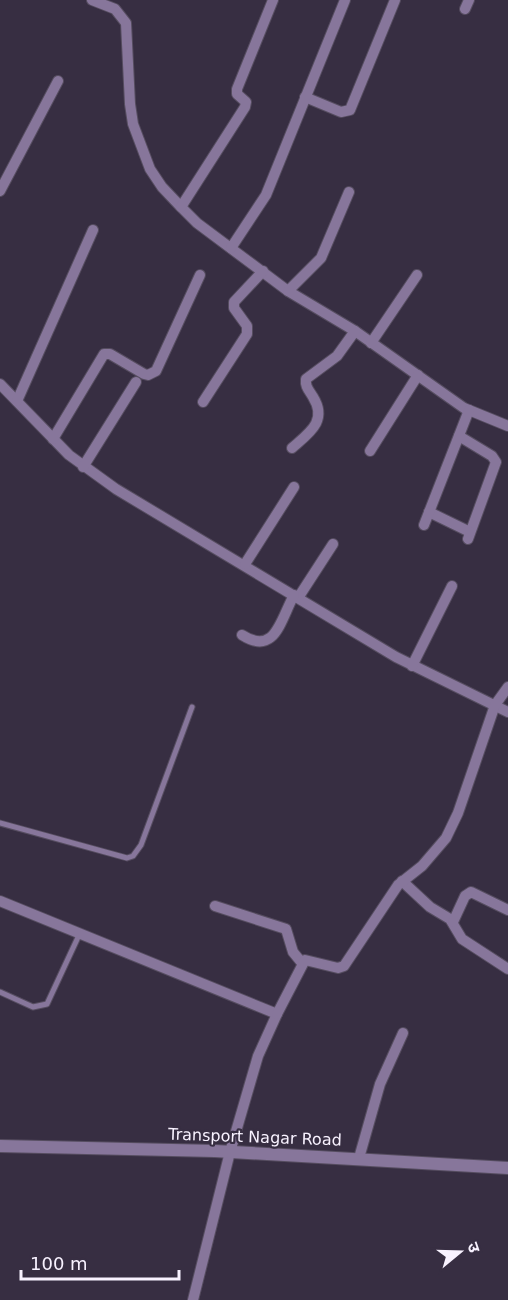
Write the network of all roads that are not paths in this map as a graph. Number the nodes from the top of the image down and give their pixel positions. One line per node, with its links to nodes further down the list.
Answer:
1 (92, 0): 9 (street)
2 (273, 0): 9 (street)
3 (345, 0): 6 (street)
4 (395, 0): 6 (street)
5 (58, 81): 7 (street)
6 (305, 97): 11 (street)
7 (0, 191)
8 (349, 192): 15 (street)
9 (181, 207): 11 (street)
10 (93, 230): 21 (street)
11 (231, 248): 12 (street)
12 (263, 271): 15 (street); 22 (street)
13 (200, 275): 26 (street)
14 (417, 275): 17 (street)
15 (288, 291): 16 (street)
16 (355, 332): 17 (street); 27 (street)
17 (371, 343): 18 (street)
18 (418, 375): 23 (street); 28 (street)
19 (136, 382): 29 (street)
20 (0, 384): 21 (street)
21 (17, 401): 26 (street)
22 (202, 402)
23 (469, 410): 24 (street); 25 (street)
24 (508, 426)
25 (459, 436): 31 (street); 31 (street)
26 (53, 439): 29 (street)
27 (292, 448)
28 (370, 451)
29 (83, 467): 34 (street)
30 (294, 487): 34 (street)
31 (429, 512): 32 (street)
32 (424, 525)
33 (333, 543): 36 (street)
34 (245, 564): 36 (street)
35 (452, 586): 38 (street)
36 (296, 596): 37 (street); 38 (street)
37 (242, 635)
38 (412, 666): 40 (street)
39 (508, 687): 40 (street)
40 (495, 705): 42 (street); 44 (street)
41 (192, 707): 43 (lane)
42 (508, 712)
43 (0, 823)
44 (402, 880): 48 (street); 50 (street)
45 (0, 900): 49 (street)
46 (215, 906): 50 (street)
47 (508, 910): 48 (street)
48 (453, 922): 51 (street)
49 (80, 931): 52 (lane); 53 (street)
50 (302, 963): 53 (street)
51 (508, 969)
52 (0, 992)
53 (277, 1014): 56 (street)
54 (403, 1033): 57 (street)
55 (0, 1146): 56 (street, Transport Nagar Road)
56 (230, 1152): 57 (street, Transport Nagar Road); 59 (street)
57 (359, 1158): 58 (street, Transport Nagar Road)
58 (508, 1168)
59 (193, 1300)

